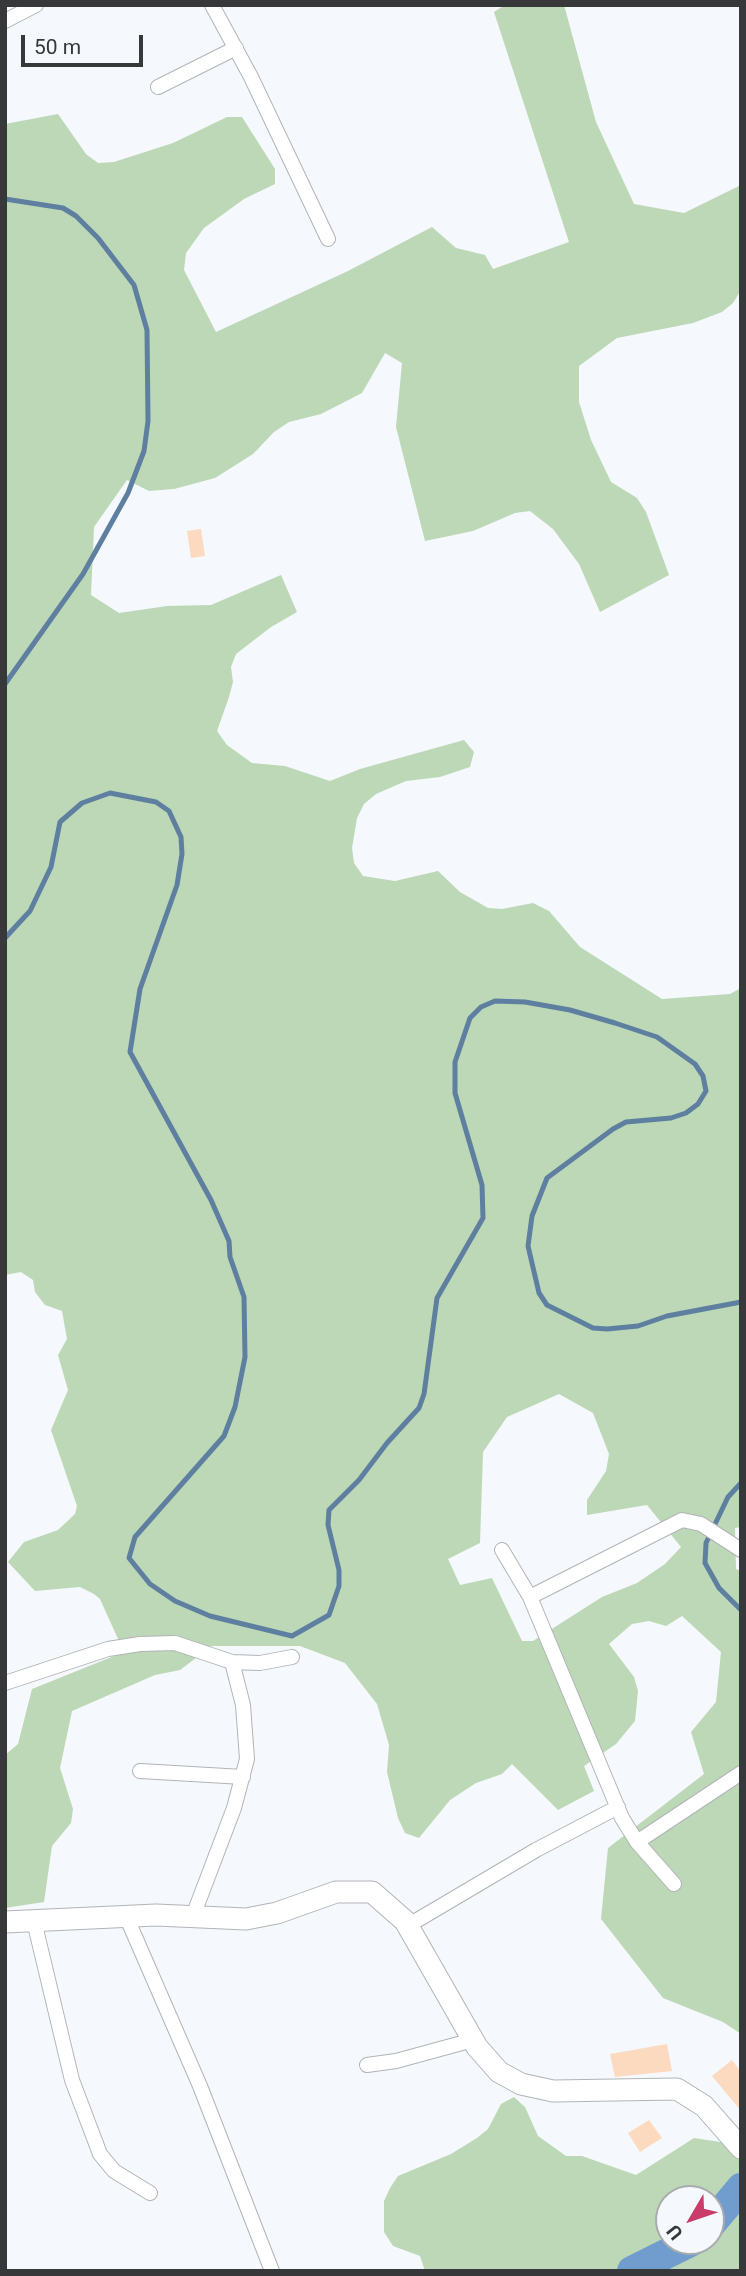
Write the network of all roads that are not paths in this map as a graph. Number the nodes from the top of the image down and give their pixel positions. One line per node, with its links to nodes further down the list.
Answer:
1 (36, 5): 3 (street)
2 (212, 5): 4 (street)
3 (5, 21)
4 (236, 48): 5 (street); 6 (street)
5 (158, 87)
6 (328, 239)
7 (502, 1550): 9 (street)
8 (741, 1550): 9 (street)
9 (530, 1597): 16 (street)
10 (292, 1657): 11 (street)
11 (232, 1662): 12 (street); 15 (street)
12 (5, 1683)
13 (140, 1771): 15 (street)
14 (741, 1773): 17 (street)
15 (243, 1777): 20 (street)
16 (618, 1807): 17 (street); 23 (street)
17 (638, 1842): 18 (street)
18 (674, 1884)
19 (126, 1916): 20 (main road); 21 (main road); 28 (street)
20 (193, 1916): 23 (main road)
21 (34, 1921): 22 (main road); 27 (street)
22 (5, 1922)
23 (408, 1926): 24 (main road)
24 (473, 2040): 25 (street); 26 (main road)
25 (367, 2065)
26 (741, 2148)
27 (150, 2193)
28 (272, 2271)

